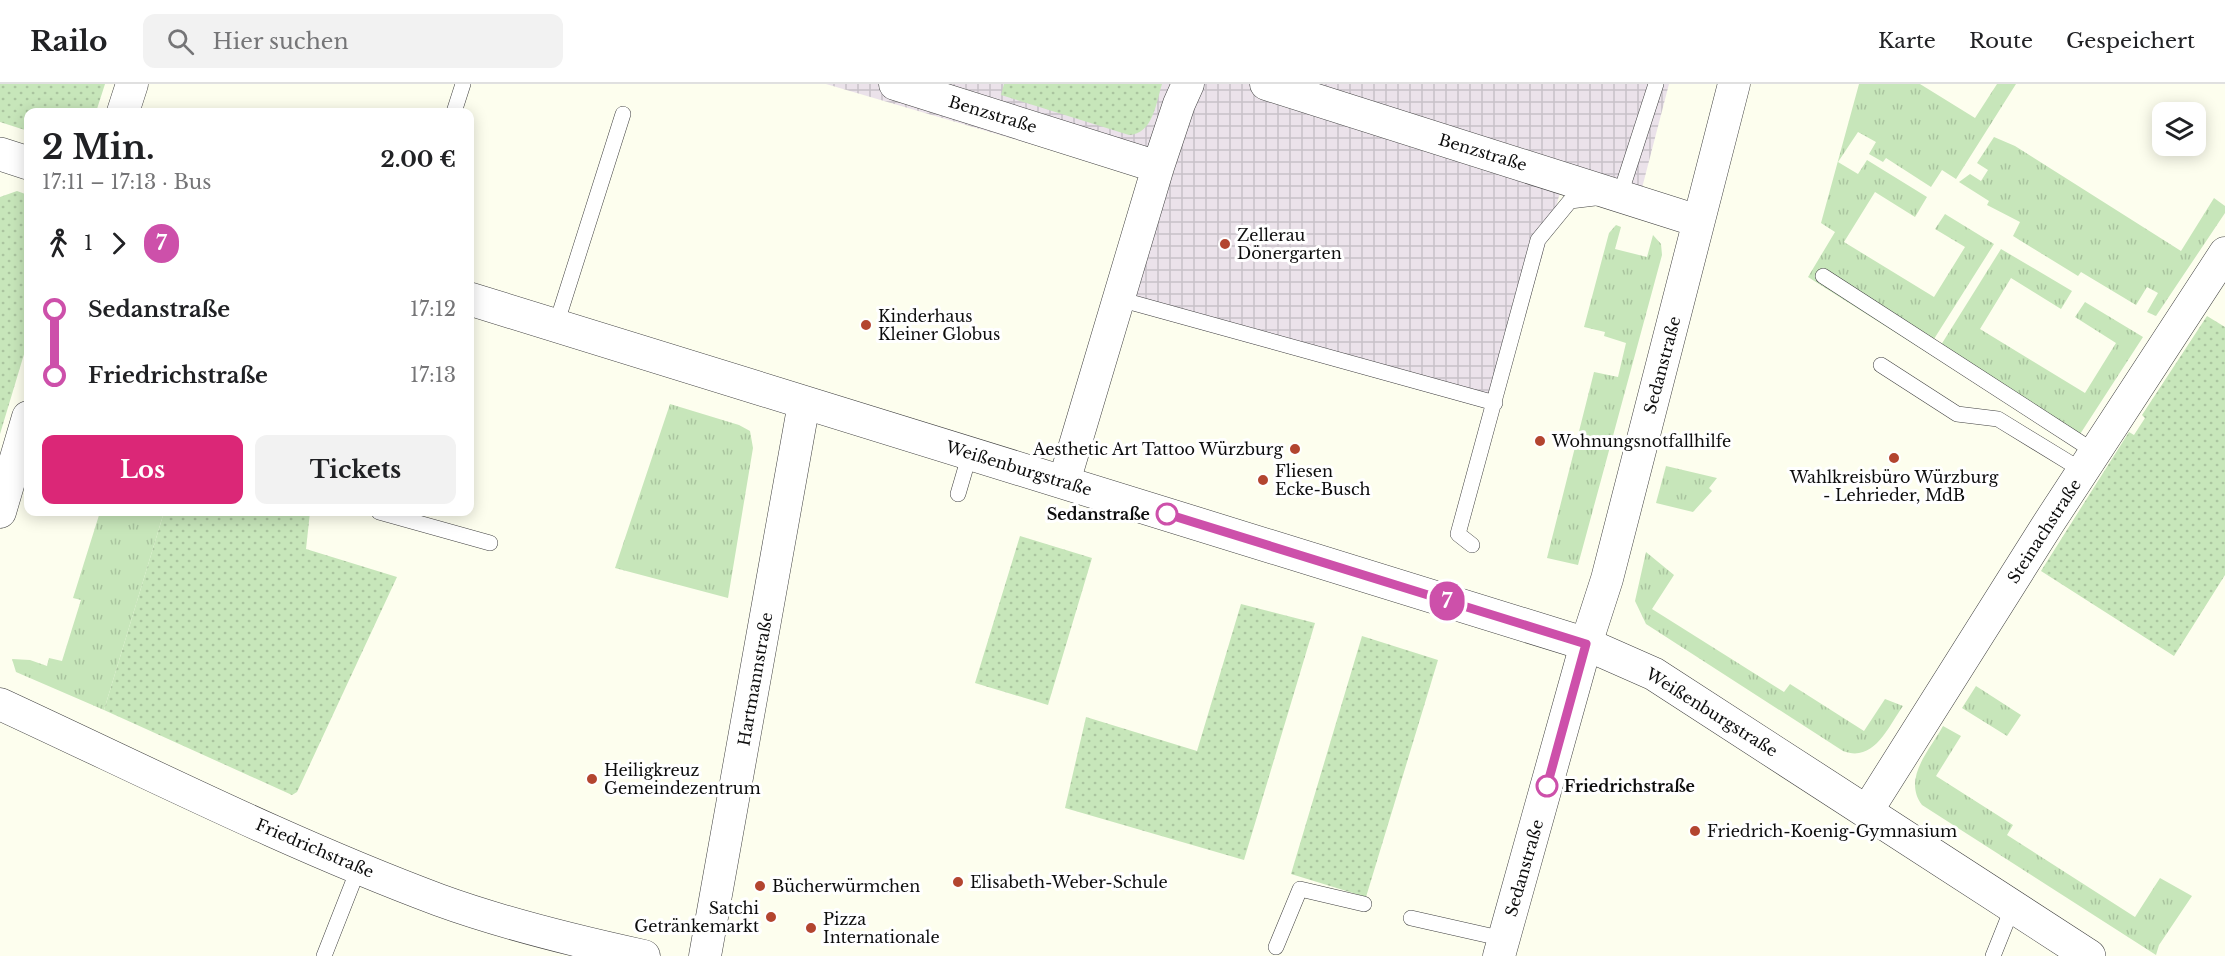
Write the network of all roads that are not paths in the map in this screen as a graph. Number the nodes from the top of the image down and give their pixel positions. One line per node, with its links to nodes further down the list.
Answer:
1 (132, 84): 8 (street)
2 (463, 84): 9 (lane)
3 (896, 84): 13 (street, Benzstraße)
4 (1188, 84): 13 (street)
5 (1266, 84): 14 (street, Benzstraße)
6 (1656, 84): 14 (lane)
7 (1734, 84): 15 (street, Sedanstraße)
8 (124, 108)
9 (455, 108)
10 (623, 114): 20 (lane)
11 (0, 154): 12 (street)
12 (24, 162)
13 (1158, 167): 18 (street)
14 (1620, 195): 15 (street, Benzstraße); 23 (lane)
15 (1698, 221): 33 (street, Sedanstraße)
16 (2221, 270): 26 (street, Steinachstraße)
17 (1823, 276): 26 (lane)
18 (1119, 299): 23 (lane); 27 (street)
19 (474, 300): 20 (street, Weißenburgstraße)
20 (556, 325): 22 (street, Weißenburgstraße)
21 (1881, 365): 26 (lane)
22 (804, 403): 25 (street, Weißenburgstraße); 45 (street, Hartmannstraße)
23 (1495, 403): 32 (lane)
24 (24, 431): 29 (street)
25 (970, 453): 27 (street, Weißenburgstraße); 28 (lane)
26 (2089, 461): 35 (street, Steinachstraße)
27 (1064, 482): 33 (street, Weißenburgstraße)
28 (958, 494)
29 (0, 512)
30 (393, 516): 31 (lane)
31 (490, 543)
32 (1472, 545)
33 (1586, 644): 35 (street, Weißenburgstraße); 41 (street, Sedanstraße)
34 (0, 704): 36 (street, Friedrichstraße)
35 (1867, 811): 38 (street, Weißenburgstraße)
36 (359, 867): 43 (lane); 44 (street, Friedrichstraße)
37 (1364, 904): 40 (lane)
38 (2013, 906): 42 (street, Weißenburgstraße); 46 (lane)
39 (1411, 918): 41 (lane)
40 (1276, 947)
41 (1502, 948)
42 (2072, 951)
43 (324, 956)
44 (644, 956)
45 (705, 956)
46 (1993, 956)

